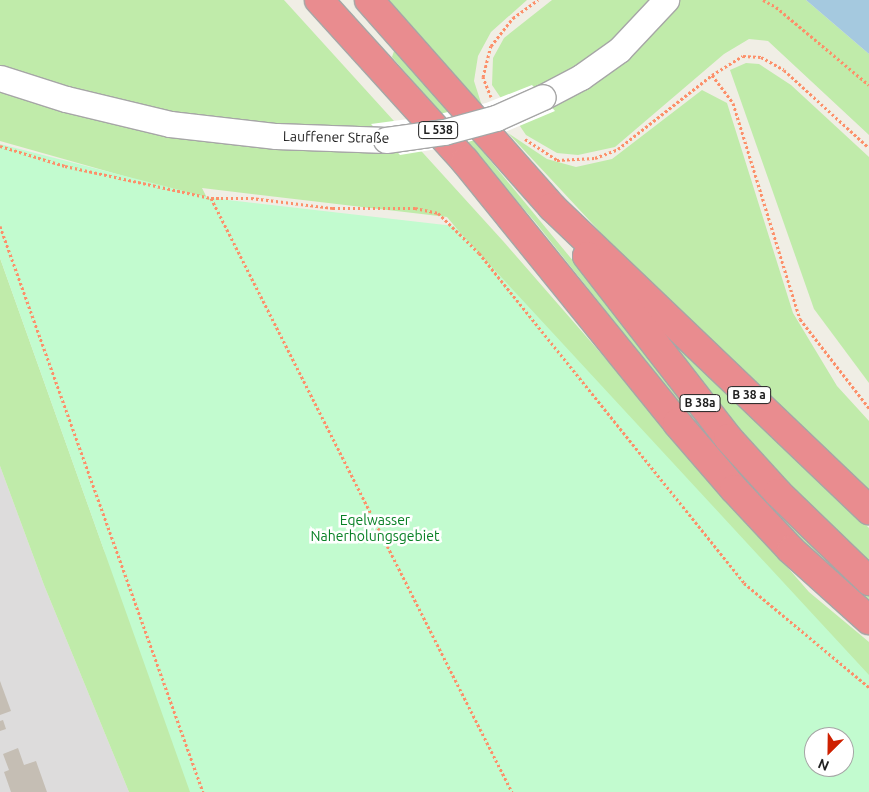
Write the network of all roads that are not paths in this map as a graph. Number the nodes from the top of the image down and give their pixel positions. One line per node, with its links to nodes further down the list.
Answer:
1 (319, 0): 6 (highway, L 538)
2 (369, 0): 5 (highway, L 538)
3 (666, 0): 4 (street, Lauffener Straße, bridge)
4 (0, 78)
5 (552, 208): 7 (highway, B 38 a); 8 (highway, B 38a)
6 (550, 266): 9 (highway, B 38a)
7 (869, 510)
8 (869, 581)
9 (869, 620)

